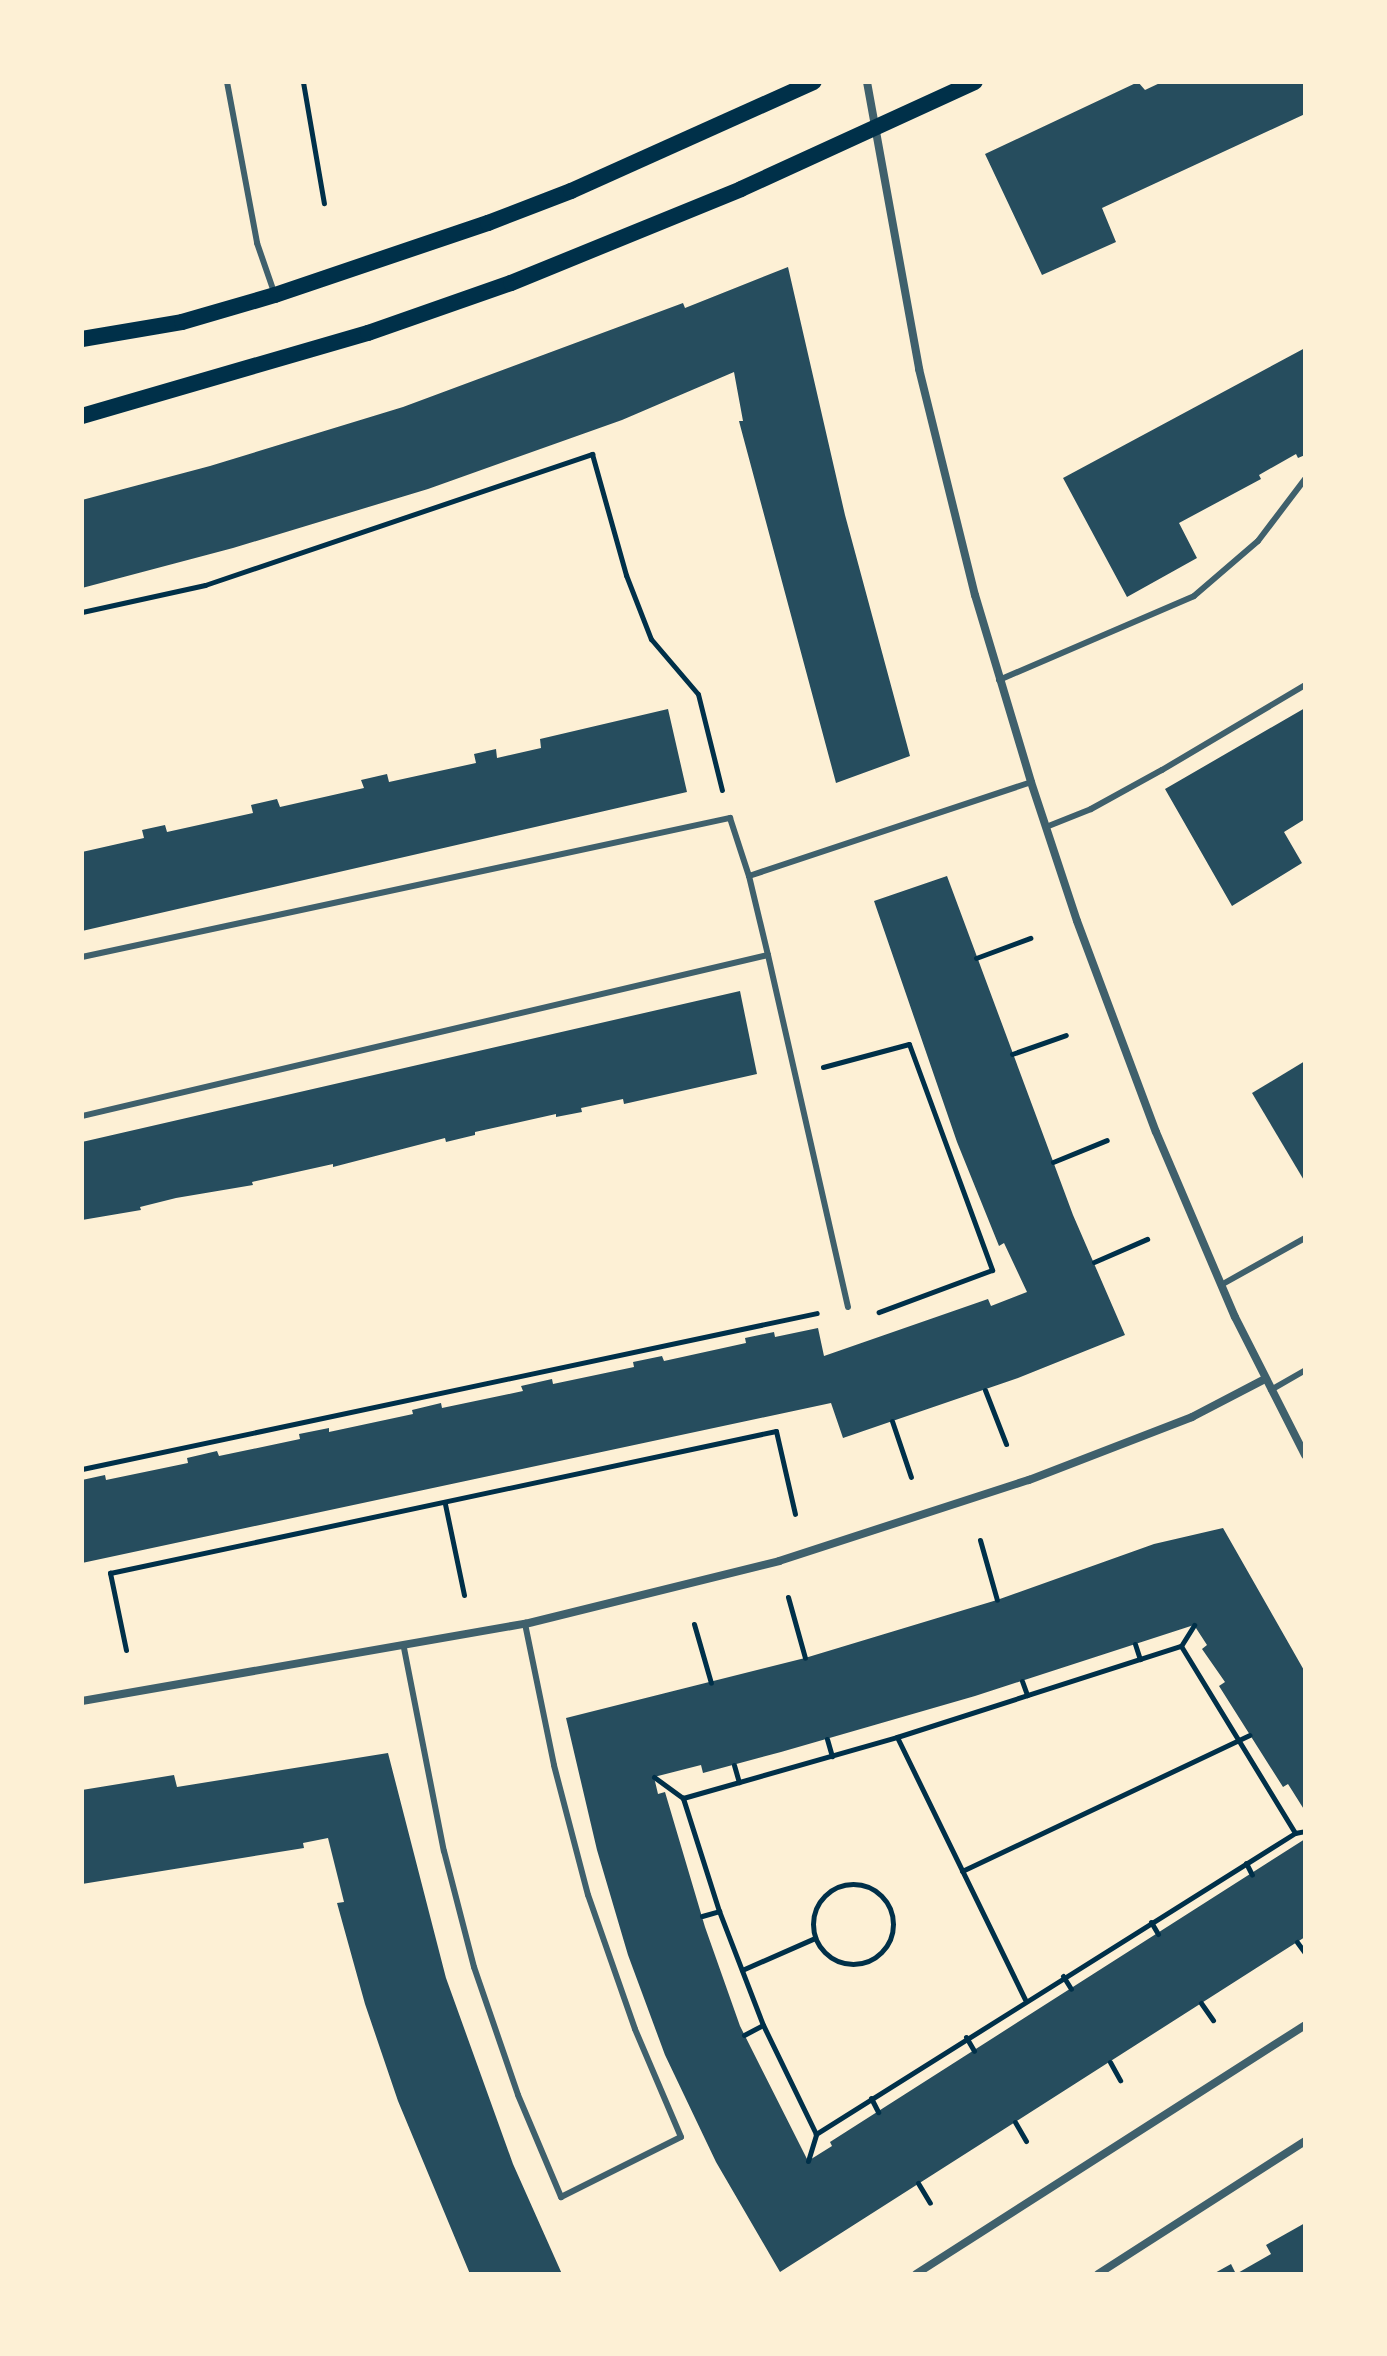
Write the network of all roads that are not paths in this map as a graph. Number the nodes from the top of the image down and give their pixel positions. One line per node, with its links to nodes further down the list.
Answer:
1 (227, 82): 6 (lane)
2 (814, 82): 6 (main road)
3 (867, 82): 5 (street)
4 (975, 82): 5 (main road)
5 (875, 128): 8 (main road); 10 (street)
6 (275, 295): 7 (main road)
7 (82, 339)
8 (82, 416)
9 (1305, 479): 10 (lane)
10 (999, 680): 12 (street)
11 (1305, 685): 13 (lane)
12 (1031, 782): 13 (street); 14 (lane)
13 (1046, 827): 19 (street)
14 (749, 876): 15 (lane); 16 (lane)
15 (768, 955): 17 (lane); 20 (lane)
16 (82, 957)
17 (82, 1116)
18 (1305, 1238): 19 (lane)
19 (1221, 1285): 22 (street)
20 (848, 1307)
21 (1305, 1370): 23 (lane)
22 (1265, 1379): 23 (street); 25 (street)
23 (1271, 1390): 24 (street)
24 (1305, 1455)
25 (525, 1624): 26 (street); 26 (lane)
26 (404, 1648): 27 (street)
27 (82, 1701)
28 (1305, 2025): 30 (street)
29 (1305, 2141): 31 (street)
30 (916, 2274)
31 (1098, 2274)

